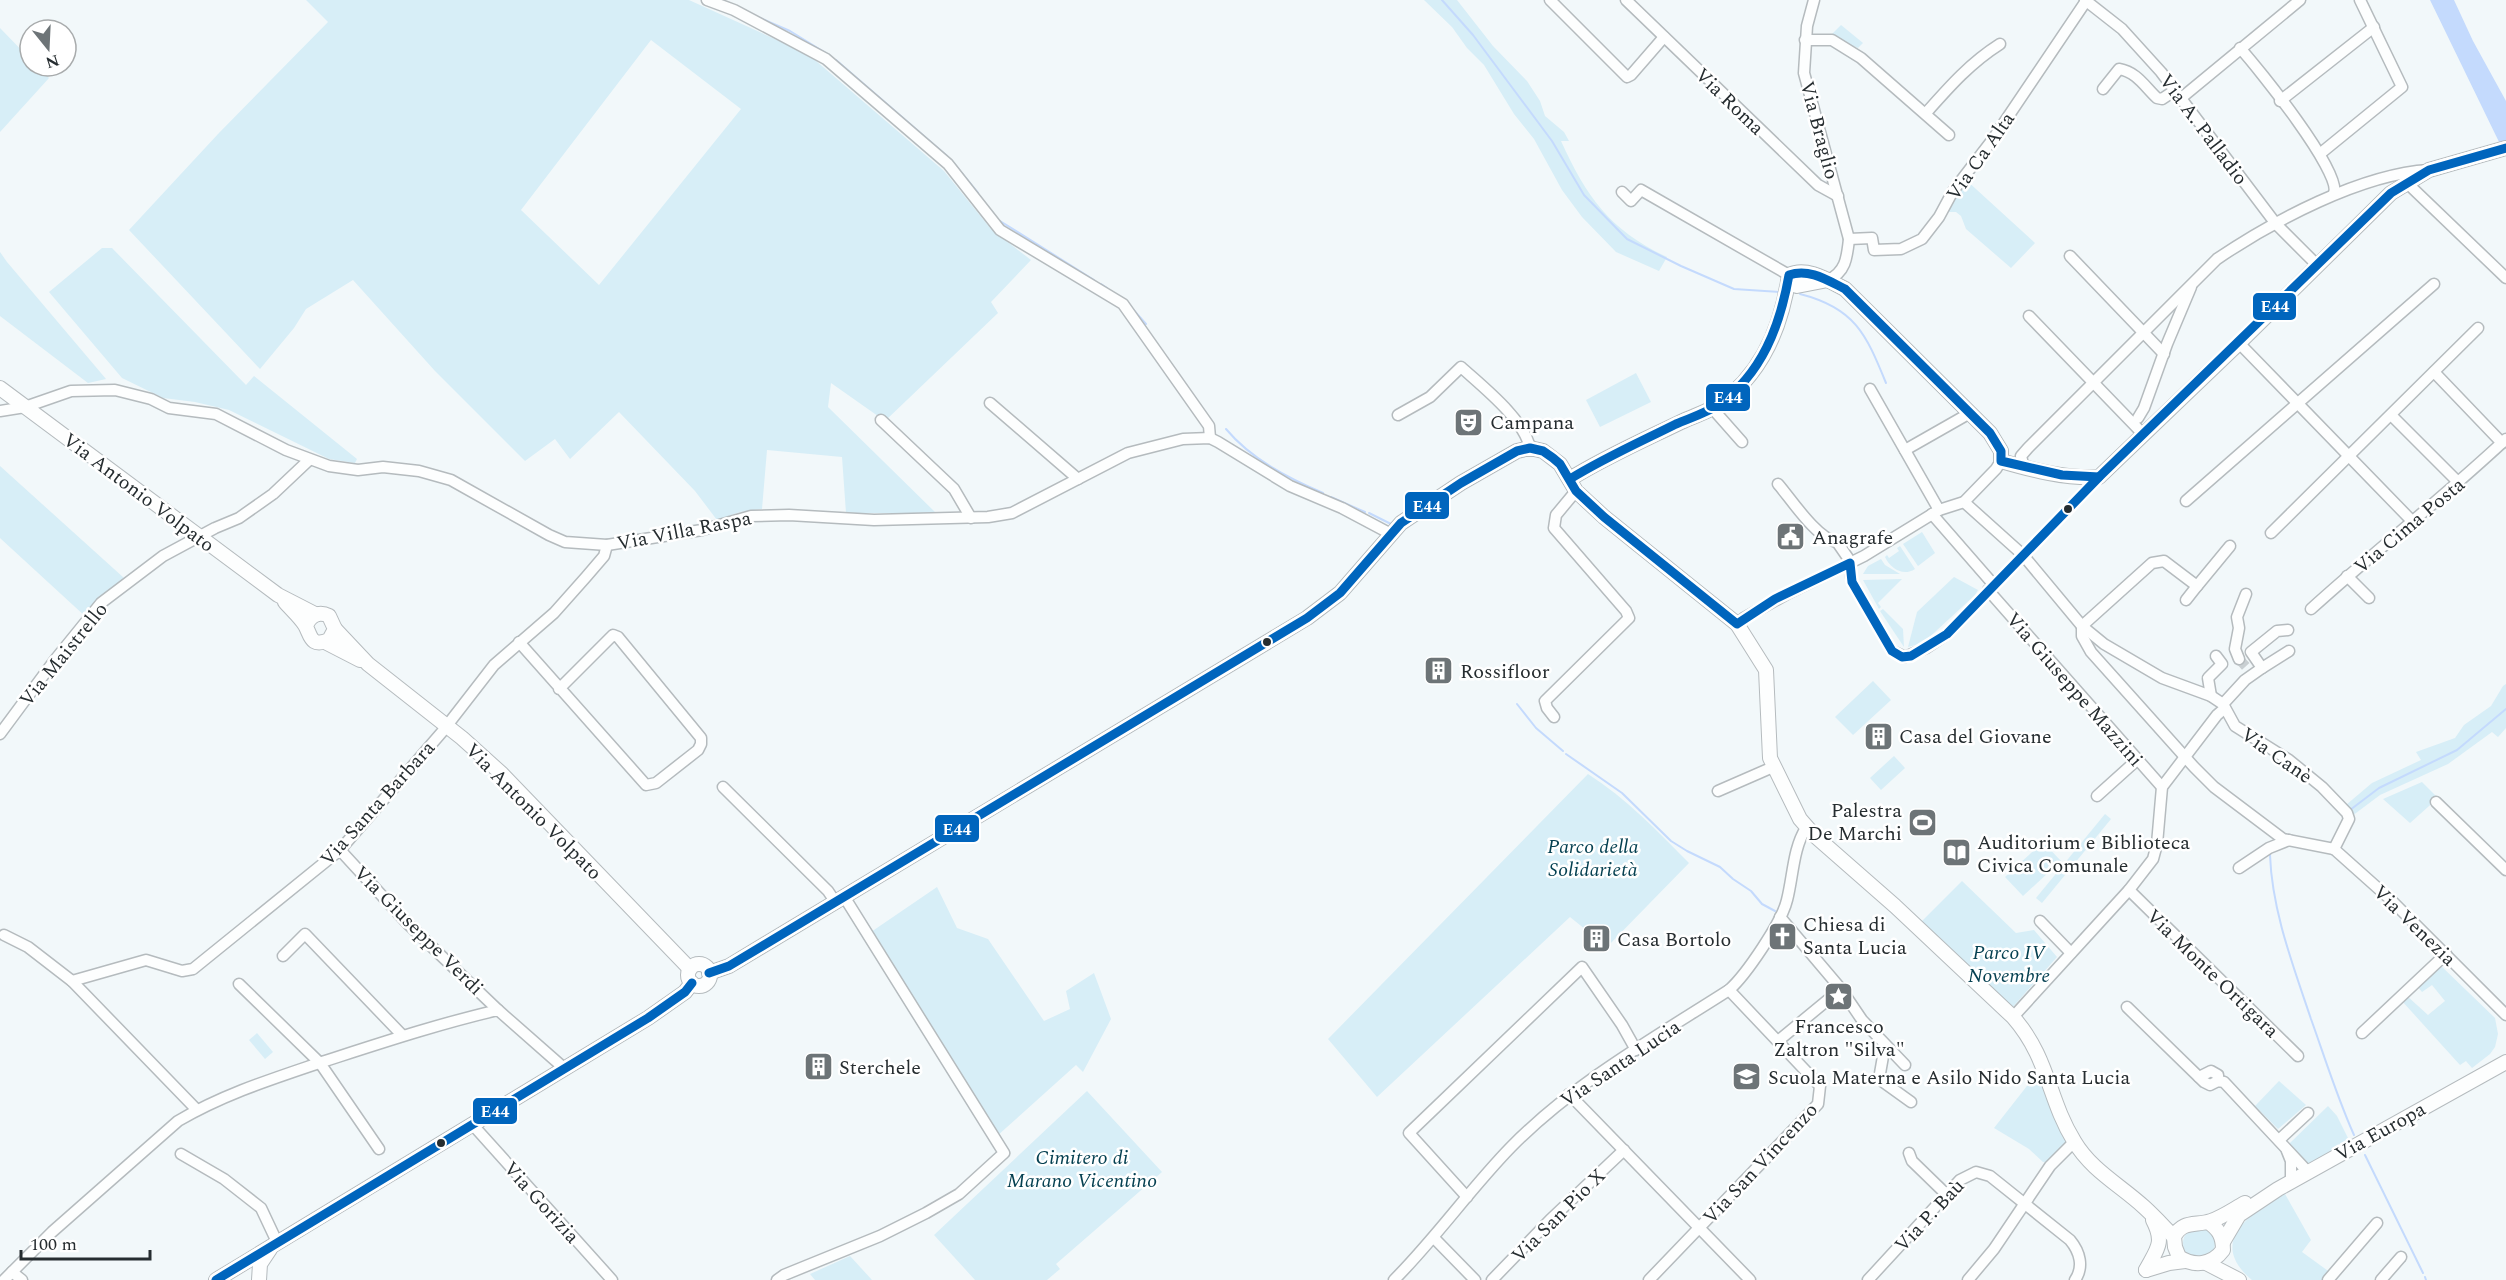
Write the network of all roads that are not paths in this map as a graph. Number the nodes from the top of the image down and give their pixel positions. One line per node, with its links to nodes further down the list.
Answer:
1 (707, 0): 56 (street)
2 (1550, 0): 9 (street)
3 (1626, 0): 9 (street, Via Roma)
4 (1814, 0): 10 (street, Via Braglio)
5 (2300, 0): 12 (street)
6 (2360, 0): 8 (street)
7 (2086, 1): 14 (street, Via A. Palladio); 26 (street, Via Ca Alta)
8 (2374, 27): 15 (street); 19 (street)
9 (1664, 37): 24 (street, Via Roma)
10 (1805, 40): 16 (street); 24 (street, Via Braglio)
11 (2000, 44): 16 (street)
12 (2240, 48): 14 (street); 15 (street)
13 (2103, 89): 14 (street)
14 (2177, 95): 25 (street, Via A. Palladio)
15 (2280, 101): 19 (street)
16 (1926, 113): 17 (street)
17 (1949, 135)
18 (2503, 149): 20 (street)
19 (2321, 153): 23 (street)
20 (2429, 170): 21 (street); 23 (street)
21 (2406, 182): 29 (street); 30 (street)
22 (1622, 192): 31 (street)
23 (2334, 193): 25 (street)
24 (1838, 196): 26 (street, Via Braglio)
25 (2276, 224): 29 (street, Via A. Palladio); 33 (street)
26 (1849, 239): 28 (street, Via Braglio)
27 (2070, 256): 38 (street)
28 (1847, 259): 32 (street); 35 (street, Via Braglio)
29 (2317, 265): 39 (street)
30 (2506, 278)
31 (1789, 279): 32 (street); 48 (street)
32 (1827, 280): 35 (street)
33 (2194, 281): 38 (street); 40 (street)
34 (2434, 284): 46 (street)
35 (1845, 289): 50 (street)
36 (2029, 316): 42 (street)
37 (2478, 328): 41 (street)
38 (2142, 332): 40 (street); 42 (street)
39 (2239, 343): 46 (street); 55 (street)
40 (2164, 354): 53 (street)
41 (2434, 372): 52 (street); 57 (street)
42 (2094, 381): 55 (street); 64 (street)
43 (0, 388): 47 (street, Via Antonio Volpato)
44 (1870, 389): 60 (street, Via Giuseppe Mazzini)
45 (990, 403): 65 (street)
46 (2297, 403): 61 (street); 70 (street)
47 (25, 407): 49 (street, Via Villa Raspa); 62 (street, Via Villa Raspa); 77 (street, Via Antonio Volpato)
48 (1712, 408): 58 (street); 68 (street)
49 (0, 411)
50 (1970, 413): 60 (street); 63 (street)
51 (1398, 415): 59 (street)
52 (2391, 415): 61 (street); 66 (street)
53 (2138, 418)
54 (881, 420): 73 (street)
55 (2144, 435): 69 (street)
56 (1210, 438): 65 (street, Via Villa Raspa); 76 (street)
57 (2504, 441): 66 (street, Via Cima Posta)
58 (1742, 442)
59 (1530, 448): 68 (street); 76 (street)
60 (1905, 450): 72 (street, Via Giuseppe Mazzini)
61 (2349, 457): 74 (street); 75 (street)
62 (309, 460): 77 (street, Via Maistrello); 78 (street, Via Villa Raspa)
63 (2001, 461): 64 (street); 71 (street)
64 (2025, 468): 69 (street)
65 (1078, 479): 73 (street, Via Villa Raspa)
66 (2459, 483): 74 (street, Via Cima Posta)
67 (1778, 484): 81 (street)
68 (1573, 485): 91 (street); 106 (street)
69 (2084, 485): 80 (street)
70 (2186, 501)
71 (1964, 502): 72 (street); 80 (street, Via Canè)
72 (1936, 512): 81 (street); 84 (street, Via Giuseppe Mazzini)
73 (971, 518): 78 (street, Via Villa Raspa)
74 (2411, 520): 82 (street, Via Cima Posta)
75 (2271, 533)
76 (1391, 534): 126 (street)
77 (198, 537): 86 (street, Via Antonio Volpato); 108 (street, Via Maistrello)
78 (607, 545): 97 (street, Via Santa Barbara)
79 (2230, 546): 83 (street)
80 (2023, 555): 84 (street); 93 (street, Via Canè)
81 (1850, 563): 84 (street); 91 (street)
82 (2347, 576): 87 (street); 89 (street, Via Cima Posta)
83 (2197, 586): 88 (street); 93 (street)
84 (1990, 587): 110 (street, Via Giuseppe Mazzini)
85 (2246, 594): 100 (street)
86 (278, 595): 90 (street, Via Antonio Volpato); 92 (street, Via Antonio Volpato)
87 (2369, 598)
88 (2186, 600)
89 (2311, 609)
90 (315, 614): 92 (street); 94 (street)
91 (1737, 624): 111 (street)
92 (306, 626): 96 (street)
93 (2082, 626): 104 (street, Via Canè); 109 (street, Via Canè)
94 (335, 628): 96 (street); 101 (street, Via Antonio Volpato)
95 (2288, 630): 102 (street)
96 (325, 642): 101 (street, Via Antonio Volpato)
97 (519, 642): 103 (street); 107 (street, Via Santa Barbara)
98 (2289, 651): 102 (street)
99 (2216, 656): 104 (street)
100 (2239, 659)
101 (369, 664): 107 (street, Via Antonio Volpato)
102 (2255, 670): 105 (street)
103 (559, 689): 103 (street)
104 (2211, 696): 105 (street, Via Canè)
105 (2224, 707): 109 (street); 121 (street, Via Canè)
106 (1554, 717)
107 (446, 726): 122 (street, Via Santa Barbara); 133 (street, Via Antonio Volpato)
108 (0, 734)
109 (2185, 756): 113 (street); 118 (street, Via Canè)
110 (2137, 760): 113 (street, Via Giuseppe Mazzini); 115 (street)
111 (1773, 767): 114 (street); 117 (street)
112 (723, 787): 126 (street)
113 (2162, 787): 125 (street)
114 (1718, 791)
115 (2097, 796)
116 (2436, 802): 124 (street)
117 (1806, 828): 127 (street, Via Santa Lucia); 143 (street)
118 (2270, 829): 119 (street, Via Canè); 120 (street)
119 (2289, 840): 120 (street); 121 (street)
120 (2269, 848): 123 (street)
121 (2334, 849): 131 (street, Via Venezia)
122 (339, 850): 135 (street, Via Santa Barbara); 141 (street, Via Giuseppe Verdi)
123 (2239, 868)
124 (2506, 870)
125 (2129, 890): 130 (street); 150 (street, Via Monte Ortigara)
126 (841, 900): 134 (street); 191 (street)
127 (1780, 917): 138 (street); 139 (street, Via Santa Lucia)
128 (2040, 921): 130 (street)
129 (4, 935): 135 (street)
130 (2071, 953): 143 (street)
131 (2446, 954): 142 (street, Via Venezia); 144 (street)
132 (283, 956): 145 (street)
133 (690, 969): 134 (street); 136 (street)
134 (709, 973): 136 (street)
135 (72, 981): 158 (street)
136 (692, 983): 154 (street)
137 (240, 984): 152 (street)
138 (1841, 989): 146 (street); 147 (street)
139 (1729, 990): 146 (street, Via San Vincenzo); 148 (street, Via Santa Lucia)
140 (2127, 1007): 162 (street)
141 (498, 1010): 145 (street, Via Giuseppe Verdi); 154 (street, Via Giuseppe Verdi)
142 (2506, 1013)
143 (2013, 1017): 161 (street)
144 (2362, 1033)
145 (402, 1035): 152 (street, Via Giuseppe Verdi)
146 (1778, 1041): 177 (street, Via San Vincenzo)
147 (1885, 1044): 153 (street); 157 (street)
148 (1636, 1050): 156 (street, Via Santa Lucia); 171 (street)
149 (2506, 1051): 155 (street, Via Europa)
150 (2298, 1056)
151 (2506, 1062): 155 (street, Via Europa)
152 (320, 1063): 158 (street, Via Giuseppe Verdi); 163 (street)
153 (1905, 1065)
154 (565, 1069): 160 (street)
155 (2483, 1074): 167 (street, Via Europa)
156 (1569, 1094): 164 (street); 171 (street, Via Santa Lucia)
157 (1911, 1102)
158 (197, 1110): 186 (street, Via Giuseppe Verdi)
159 (2308, 1113): 162 (street)
160 (472, 1124): 180 (street); 190 (street, Via Gorizia)
161 (2074, 1142): 172 (street); 173 (street)
162 (2282, 1143): 167 (street); 168 (street)
163 (379, 1149)
164 (1624, 1150): 177 (street); 194 (street, Via San Pio X)
165 (1909, 1153): 170 (street)
166 (182, 1154): 180 (street)
167 (2308, 1172): 168 (street, Via Europa)
168 (2291, 1182): 169 (street, Via Europa)
169 (2278, 1189): 174 (street, Via Europa); 181 (street, Via Europa)
170 (1947, 1195): 172 (street, Via P. Baù); 197 (street, Via P. Baù)
171 (1467, 1197): 178 (street, Via Santa Lucia)
172 (2025, 1204): 198 (street); 199 (street)
173 (2144, 1207): 176 (street); 179 (street); 185 (street)
174 (2208, 1222): 176 (street, Via Europa); 181 (street)
175 (2378, 1223): 201 (street)
176 (2185, 1225): 179 (street)
177 (1698, 1228): 195 (street, Via San Vincenzo); 196 (street)
178 (1434, 1238): 192 (street, Via Santa Lucia); 193 (street)
179 (2174, 1240): 183 (street); 185 (street)
180 (276, 1243): 187 (street); 189 (street)
181 (2223, 1246): 184 (street, Via Europa); 200 (street)
182 (2401, 1257): 202 (street)
183 (2186, 1261): 184 (street); 185 (street)
184 (2206, 1263): 200 (street)
185 (2141, 1275)
186 (8, 1276): 188 (street, Via Giuseppe Verdi)
187 (222, 1277): 189 (street)
188 (22, 1280)
189 (257, 1280)
190 (612, 1280)
191 (777, 1280)
192 (1394, 1280)
193 (1475, 1280)
194 (1492, 1280)
195 (1649, 1280)
196 (1750, 1280)
197 (1868, 1280)
198 (1968, 1280)
199 (2075, 1280)
200 (2238, 1280)
201 (2328, 1280)
202 (2381, 1280)

